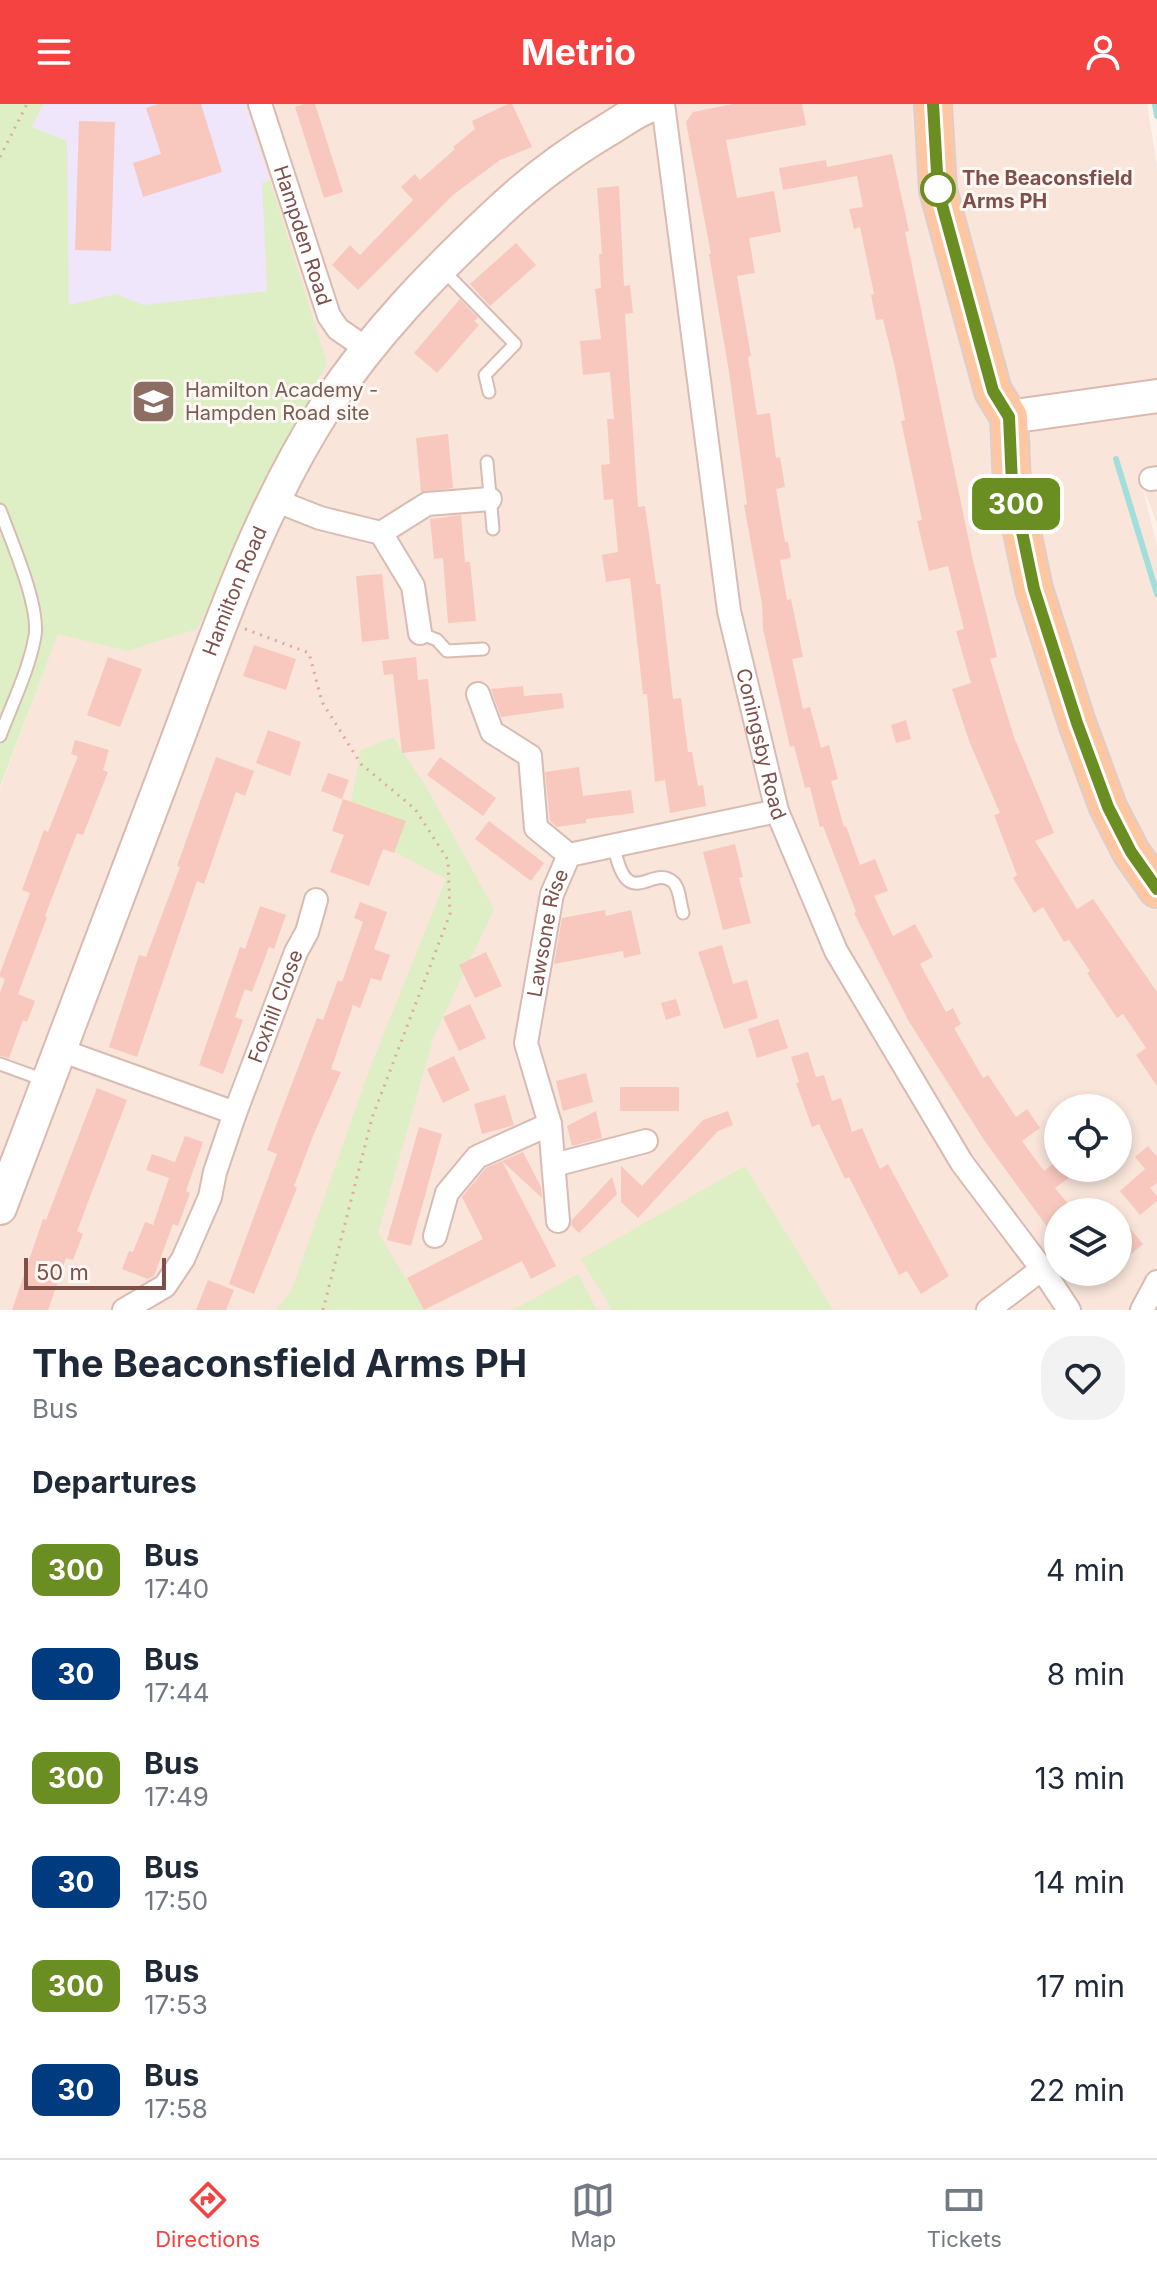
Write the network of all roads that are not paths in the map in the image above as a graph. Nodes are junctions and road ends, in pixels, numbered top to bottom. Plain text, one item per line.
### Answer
1 (260, 104) edge
2 (655, 104) edge
3 (663, 104) edge
4 (933, 104) edge
5 (440, 267) junction
6 (367, 349) junction
7 (489, 392) dead end
8 (1157, 396) edge
9 (1009, 417) junction
10 (487, 462) dead end
11 (272, 499) junction
12 (490, 499) junction
13 (0, 510) edge
14 (493, 529) dead end
15 (381, 533) junction
16 (420, 633) joint
17 (483, 649) dead end
18 (478, 694) dead end
19 (0, 736) edge
20 (777, 811) junction
21 (614, 846) junction
22 (569, 855) junction
23 (1157, 889) edge
24 (316, 900) dead end
25 (683, 913) dead end
26 (60, 1050) junction
27 (0, 1064) edge
28 (48, 1081) junction
29 (235, 1113) junction
30 (550, 1124) junction
31 (646, 1141) dead end
32 (554, 1165) junction
33 (0, 1208) edge
34 (558, 1221) dead end
35 (435, 1236) dead end
36 (1042, 1269) junction
37 (1157, 1282) edge
38 (124, 1310) edge
39 (988, 1310) edge
40 (1069, 1310) edge
41 (1142, 1310) edge

1 - 6 street, Hampden Road
2 - 5 street, Hamilton Road
3 - 20 street, Coningsby Road
4 - 9 main road
5 - 6 street, Hamilton Road
5 - 7 lane
6 - 11 street, Hamilton Road
8 - 9 street
9 - 23 main road
10 - 12 lane
11 - 15 street
11 - 26 street, Hamilton Road
12 - 14 lane
12 - 15 street
13 - 19 lane
15 - 16 street
16 - 17 lane
18 - 22 street
20 - 21 street, Lawsone Rise
20 - 36 street, Coningsby Road
21 - 22 street, Lawsone Rise
21 - 25 lane
22 - 30 street, Lawsone Rise
24 - 29 street, Foxhill Close
26 - 28 street, Hamilton Road
26 - 29 street
27 - 28 lane
28 - 33 street, Hamilton Road
29 - 38 street, Foxhill Close
30 - 32 street, Lawsone Rise
30 - 35 street
31 - 32 street
32 - 34 street, Lawsone Rise
36 - 39 street
36 - 40 street, Coningsby Road
37 - 41 street

